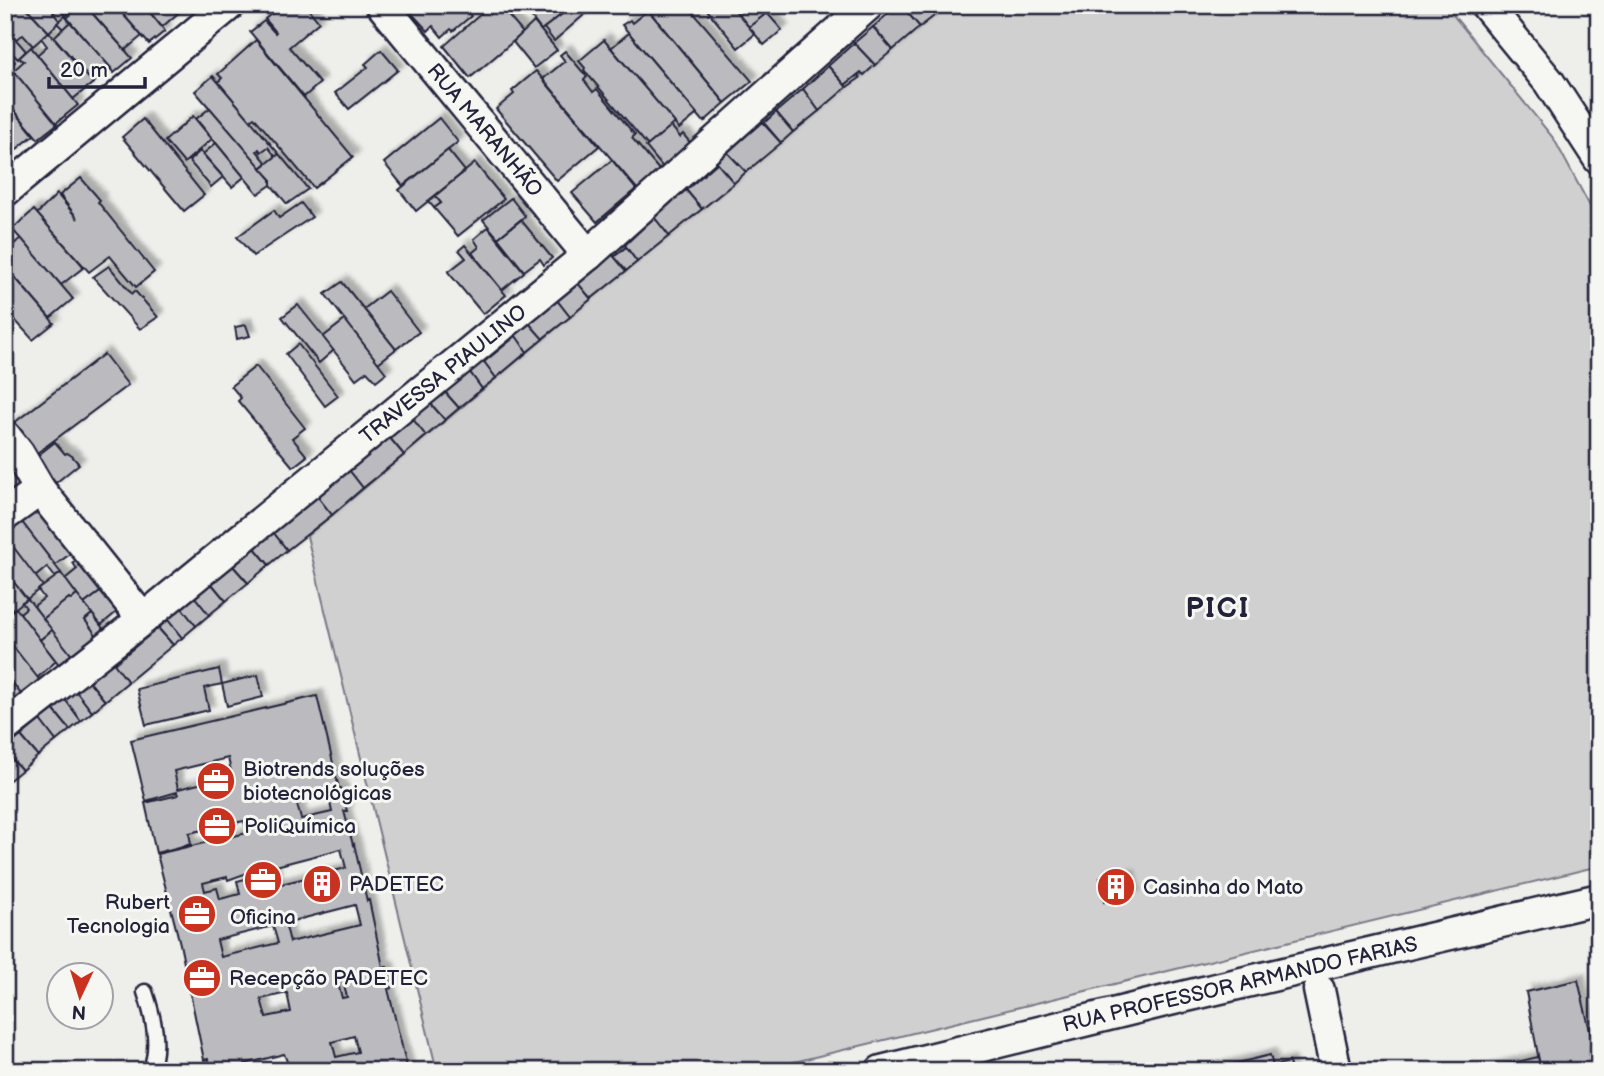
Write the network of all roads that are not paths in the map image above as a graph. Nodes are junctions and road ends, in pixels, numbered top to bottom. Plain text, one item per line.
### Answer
1 (229, 5) edge
2 (382, 5) edge
3 (868, 5) edge
4 (1486, 5) edge
5 (1599, 159) edge
6 (5, 191) edge
7 (589, 256) junction
8 (5, 436) edge
9 (40, 490) junction
10 (5, 515) edge
11 (143, 620) junction
12 (5, 727) edge
13 (1599, 899) edge
14 (1319, 990) dead end
15 (145, 992) dead end
16 (150, 1071) edge
17 (881, 1071) edge
18 (1336, 1071) edge

1 - 6 street
2 - 7 street, RUA MARANHÃO
3 - 7 street, TRAVESSA PIAULINO
4 - 5 street
7 - 11 street, TRAVESSA PIAULINO
8 - 9 street
9 - 10 street
9 - 11 street
11 - 12 street, TRAVESSA PIAULINO
13 - 17 street, RUA PROFESSOR ARMANDO FARIAS
14 - 18 street
15 - 16 lane

